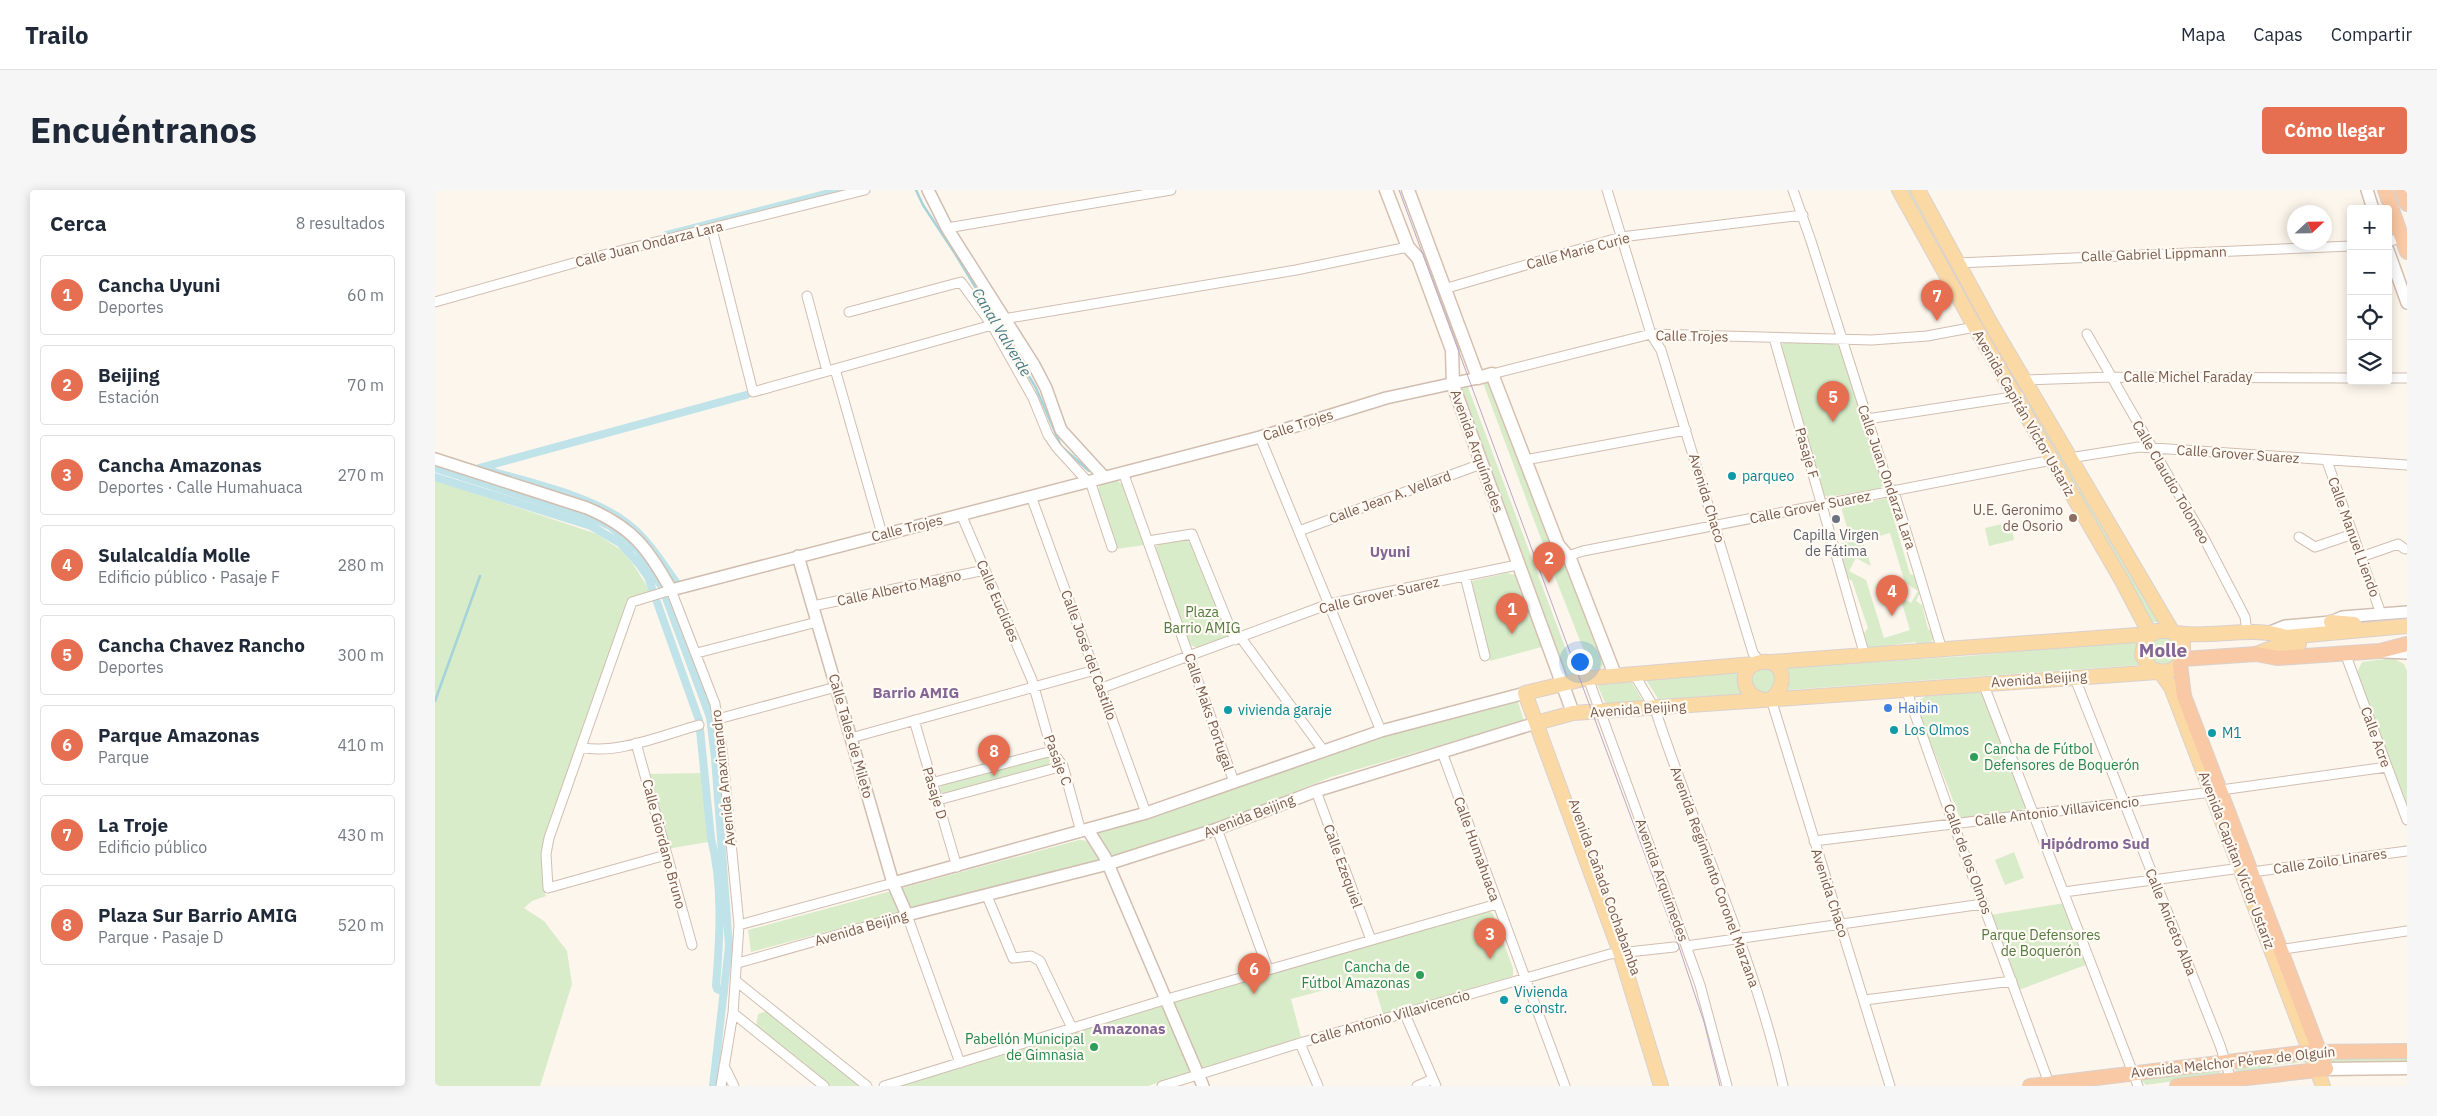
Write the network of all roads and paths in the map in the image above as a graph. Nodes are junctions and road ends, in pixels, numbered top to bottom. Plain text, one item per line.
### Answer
1 (865, 190) edge
2 (928, 190) edge
3 (1171, 190) edge
4 (1386, 190) edge
5 (1408, 190) edge
6 (1607, 190) edge
7 (1793, 190) edge
8 (1899, 190) edge
9 (1918, 190) edge
10 (2367, 190) edge
11 (2385, 190) edge
12 (2402, 190) edge
13 (2407, 204) edge
14 (2372, 205) edge
15 (1803, 215) junction
16 (947, 228) junction
17 (712, 229) junction
18 (1621, 237) junction
19 (2402, 238) junction
20 (2392, 241) edge
21 (2347, 246) edge
22 (1408, 247) junction
23 (2407, 252) edge
24 (2392, 261) edge
25 (1957, 263) junction
26 (1444, 289) junction
27 (807, 296) dead end
28 (435, 302) edge
29 (2407, 303) edge
30 (849, 312) dead end
31 (1003, 320) junction
32 (992, 325) junction
33 (1975, 327) junction
34 (1651, 334) junction
35 (2087, 334) dead end
36 (1774, 338) junction
37 (1842, 339) junction
38 (831, 370) junction
39 (1492, 374) junction
40 (2111, 377) junction
41 (1477, 378) junction
42 (2347, 378) edge
43 (2392, 378) edge
44 (2407, 378) edge
45 (1453, 384) junction
46 (2027, 385) junction
47 (2015, 398) junction
48 (1867, 419) junction
49 (1686, 430) junction
50 (1260, 438) junction
51 (2151, 448) junction
52 (2069, 458) junction
53 (435, 460) edge
54 (1525, 460) junction
55 (2052, 460) junction
56 (2327, 461) junction
57 (1481, 464) junction
58 (2407, 465) edge
59 (1123, 472) junction
60 (1104, 476) junction
61 (1089, 481) junction
62 (1892, 492) junction
63 (1031, 496) junction
64 (1822, 505) junction
65 (961, 514) junction
66 (1715, 525) junction
67 (1299, 531) junction
68 (882, 534) junction
69 (2353, 534) junction
70 (2299, 537) dead end
71 (1147, 541) junction
72 (1113, 547) dead end
73 (2405, 549) dead end
74 (798, 556) junction
75 (1568, 556) junction
76 (2361, 557) junction
77 (1517, 566) junction
78 (985, 570) junction
79 (1465, 576) junction
80 (670, 591) junction
81 (1329, 604) junction
82 (813, 606) junction
83 (2407, 612) edge
84 (2381, 614) junction
85 (817, 622) junction
86 (2331, 622) junction
87 (2173, 632) junction
88 (2270, 632) junction
89 (2247, 633) junction
90 (2149, 636) junction
91 (1238, 639) junction
92 (2406, 639) edge
93 (1942, 650) junction
94 (697, 654) junction
95 (2256, 654) junction
96 (2345, 654) junction
97 (1485, 656) dead end
98 (1865, 656) junction
99 (1190, 657) junction
100 (2182, 662) junction
101 (1762, 663) junction
102 (1095, 670) junction
103 (2159, 672) junction
104 (1634, 674) junction
105 (1615, 676) junction
106 (2073, 676) junction
107 (1588, 678) junction
108 (1983, 683) junction
109 (1561, 684) junction
110 (836, 687) junction
111 (1034, 688) junction
112 (1102, 688) junction
113 (1906, 689) junction
114 (1529, 692) junction
115 (1768, 699) junction
116 (1655, 709) junction
117 (1601, 712) junction
118 (1573, 714) junction
119 (718, 719) junction
120 (914, 720) junction
121 (1540, 722) junction
122 (699, 725) dead end
123 (1381, 731) junction
124 (851, 738) junction
125 (636, 743) junction
126 (581, 748) junction
127 (1052, 750) junction
128 (1323, 750) junction
129 (1442, 752) junction
130 (1063, 766) junction
131 (2387, 767) junction
132 (1234, 782) junction
133 (931, 783) junction
134 (1316, 791) junction
135 (2216, 791) junction
136 (938, 800) junction
137 (2124, 802) junction
138 (1146, 813) junction
139 (2034, 813) junction
140 (2407, 820) edge
141 (1955, 824) junction
142 (1217, 829) junction
143 (1085, 831) junction
144 (1814, 841) junction
145 (2407, 851) edge
146 (666, 855) junction
147 (1108, 864) junction
148 (957, 867) junction
149 (2247, 870) junction
150 (2155, 880) junction
151 (893, 883) junction
152 (2065, 892) junction
153 (987, 896) junction
154 (1497, 904) junction
155 (1983, 904) junction
156 (907, 915) junction
157 (1840, 923) junction
158 (739, 925) junction
159 (2407, 931) edge
160 (1739, 938) junction
161 (1371, 940) junction
162 (692, 944) dead end
163 (1686, 946) junction
164 (1674, 947) dead end
165 (2276, 950) junction
166 (1625, 951) junction
167 (738, 963) junction
168 (1268, 969) junction
169 (1524, 979) junction
170 (736, 981) junction
171 (2012, 981) junction
172 (1164, 1000) junction
173 (1865, 1000) junction
174 (1403, 1012) junction
175 (733, 1013) junction
176 (1073, 1028) junction
177 (1300, 1043) junction
178 (2407, 1051) edge
179 (2315, 1052) junction
180 (2226, 1061) junction
181 (960, 1062) junction
182 (723, 1064) junction
183 (2407, 1068) edge
184 (2321, 1069) junction
185 (2133, 1072) junction
186 (1198, 1074) junction
187 (1434, 1083) edge
188 (2232, 1083) edge
189 (2050, 1085) edge
190 (721, 1086) edge
191 (734, 1086) edge
192 (824, 1086) edge
193 (867, 1086) edge
194 (884, 1086) edge
195 (1162, 1086) edge
196 (1203, 1086) edge
197 (1318, 1086) edge
198 (1417, 1086) edge
199 (1565, 1086) edge
200 (1661, 1086) edge
201 (1670, 1086) edge
202 (1727, 1086) edge
203 (1783, 1086) edge
204 (1890, 1086) edge
205 (2030, 1086) edge
206 (2138, 1086) edge
207 (2177, 1086) edge
208 (2323, 1086) edge
209 (2333, 1086) edge

1 - 17 street, Calle Juan Ondarza Lara
2 - 16 street
3 - 16 street
4 - 22 main road, Avenida Arquímedes
5 - 26 main road, Avenida Arquímedes
6 - 18 street, Avenida Chaco
7 - 15 street, Calle Juan Ondarza Lara
8 - 33 main road, Avenida Capitán Víctor Ustariz
9 - 25 main road, Avenida Capitán Víctor Ustariz
10 - 14 street
11 - 19 highway
12 - 13 highway
15 - 18 street, Calle Marie Curie
15 - 37 street, Calle Juan Ondarza Lara
16 - 31 street
17 - 28 street, Calle Juan Ondarza Lara
17 - 38 street
18 - 26 street, Calle Marie Curie
18 - 34 street, Avenida Chaco
19 - 20 street
19 - 23 highway
21 - 25 street, Calle Gabriel Lippmann
22 - 31 street
22 - 45 main road, Avenida Arquímedes
24 - 29 street
25 - 46 main road, Avenida Capitán Víctor Ustariz
26 - 41 main road, Avenida Arquímedes
27 - 38 street
30 - 32 street
31 - 32 street
31 - 60 street
32 - 38 street
32 - 61 street
33 - 37 street, Calle Trojes
33 - 47 main road, Avenida Capitán Víctor Ustariz
34 - 36 street, Calle Trojes
34 - 39 street, Calle Trojes
34 - 49 street, Avenida Chaco
35 - 40 street, Calle Claudio Tolomeo
36 - 37 street, Calle Trojes
36 - 64 street, Pasaje F
37 - 48 street, Calle Juan Ondarza Lara
38 - 68 street
39 - 41 main road, Calle Trojes
39 - 54 main road
40 - 42 street, Calle Michel Faraday
40 - 46 street, Calle Michel Faraday
40 - 51 street, Calle Claudio Tolomeo
41 - 45 street, Calle Trojes
43 - 44 street
45 - 50 street, Calle Trojes
45 - 57 main road, Avenida Arquímedes
46 - 47 street, Calle Michel Faraday
46 - 52 main road, Avenida Capitán Víctor Ustariz
47 - 48 street, Calle Michel Faraday
47 - 55 main road, Avenida Capitán Víctor Ustariz
48 - 62 street, Calle Juan Ondarza Lara
49 - 54 street
49 - 66 street, Avenida Chaco
50 - 59 street, Calle Trojes
50 - 67 street
51 - 52 street, Calle Grover Suarez
51 - 56 street, Calle Grover Suarez
51 - 89 street, Calle Claudio Tolomeo
52 - 87 main road, Avenida Capitán Víctor Ustariz
53 - 80 street, Avenida Anaximandro
54 - 75 main road
55 - 62 street, Calle Grover Suarez
55 - 90 main road, Avenida Capitán Víctor Ustariz
56 - 58 street, Calle Grover Suarez
56 - 69 street, Calle Manuel Liendo
57 - 67 street, Calle Jean A. Vellard
57 - 77 main road, Avenida Arquímedes
59 - 60 street, Calle Trojes
59 - 71 street, Calle Maks Portugal
60 - 61 street, Calle Trojes
61 - 63 street, Calle Trojes
61 - 72 street
62 - 64 street, Calle Grover Suarez
62 - 93 street, Calle Juan Ondarza Lara
63 - 65 street, Calle Trojes
63 - 102 street, Calle José del Castillo
64 - 66 street, Calle Grover Suarez
64 - 98 street, Pasaje F
65 - 68 street, Calle Trojes
65 - 78 street, Calle Euclides
66 - 75 street, Calle Grover Suarez
66 - 101 street, Avenida Chaco
67 - 81 street
68 - 74 street, Calle Trojes
69 - 70 street
69 - 76 street, Calle Manuel Liendo
71 - 91 street
71 - 99 street, Calle Maks Portugal
73 - 76 street
74 - 80 street, Calle Trojes
74 - 82 street, Calle Tales de Mileto
75 - 105 main road
76 - 84 street, Calle Manuel Liendo
77 - 79 street, Calle Grover Suarez
77 - 109 main road, Avenida Arquímedes
78 - 82 street, Calle Alberto Magno
78 - 111 street, Calle Euclides
79 - 81 street, Calle Grover Suarez
79 - 97 street
80 - 94 street, Avenida Anaximandro
80 - 126 street, Calle Trojes
81 - 91 street, Calle Grover Suarez
81 - 123 street
82 - 85 street, Calle Tales de Mileto
83 - 84 street
84 - 86 street
85 - 94 street
85 - 110 street, Calle Tales de Mileto
86 - 88 street
86 - 92 main road
87 - 89 main road
87 - 90 main road
87 - 100 main road
88 - 89 main road
88 - 92 main road
90 - 93 main road
90 - 103 main road
91 - 99 street, Calle Grover Suarez
91 - 128 street
92 - 95 main road
92 - 96 highway
93 - 98 main road
94 - 119 street, Avenida Anaximandro
95 - 96 highway
95 - 100 highway
96 - 131 street, Calle Acre
98 - 101 main road
99 - 112 street, Calle Grover Suarez
99 - 132 street, Calle Maks Portugal
100 - 103 main road
100 - 135 highway, Avenida Capitan Víctor Ustariz
101 - 104 main road
101 - 115 main road
101 - 115 main road
102 - 111 street
102 - 112 street, Calle José del Castillo
103 - 106 main road, Avenida Beijing
103 - 135 main road, Avenida Capitan Víctor Ustariz
104 - 105 main road
104 - 116 street, Avenida Regimiento Coronel Marzana
105 - 107 main road
106 - 108 main road, Avenida Beijing
106 - 137 street, Calle Aniceto Alba
107 - 109 main road
107 - 117 street, Avenida Arquímedes
108 - 113 main road, Avenida Beijing
108 - 139 street
109 - 114 main road
109 - 118 main road, Avenida Arquímedes
110 - 119 street
110 - 124 street, Calle Tales de Mileto
111 - 120 street
111 - 127 street, Pasaje C
112 - 138 street, Calle José del Castillo
113 - 115 main road, Avenida Beijing
113 - 141 street, Calle de los Olmos
114 - 121 main road, Avenida Cañada Cochabamba
114 - 123 street
115 - 116 main road, Avenida Beijing
115 - 144 street, Avenida Chaco
116 - 117 main road, Avenida Beijing
116 - 160 street, Avenida Regimiento Coronel Marzana
117 - 118 main road, Avenida Beijing
117 - 163 street, Avenida Arquímedes
118 - 121 main road, Avenida Beijing
119 - 158 street, Avenida Anaximandro
120 - 124 street
120 - 133 street, Pasaje D
121 - 129 street, Avenida Beijing
121 - 166 main road, Avenida Cañada Cochabamba
122 - 125 street
123 - 128 street
124 - 151 street, Calle Tales de Mileto
125 - 126 street
125 - 146 street, Calle Giordano Bruno
126 - 146 street
127 - 130 street, Pasaje C
127 - 133 street
128 - 132 street
129 - 134 street, Avenida Beijing
129 - 154 street, Calle Humahuaca
130 - 136 street
130 - 143 street, Pasaje C
131 - 135 street, Calle Antonio Villavicencio
131 - 140 street, Calle Acre
132 - 138 street
133 - 136 street, Pasaje D
134 - 142 street, Avenida Beijing
134 - 161 street, Calle Ezequiel
135 - 137 street, Calle Antonio Villavicencio
135 - 149 highway, Avenida Capitan Víctor Ustariz
136 - 148 street, Pasaje D
137 - 139 street, Calle Antonio Villavicencio
137 - 150 street, Calle Aniceto Alba
138 - 143 street
139 - 141 street, Calle Antonio Villavicencio
139 - 152 street
141 - 144 street, Calle Antonio Villavicencio
141 - 155 street, Calle de los Olmos
142 - 147 street, Avenida Beijing
142 - 168 street
143 - 147 street
143 - 148 street
144 - 157 street, Avenida Chaco
145 - 149 street, Calle Zoilo Linares
146 - 162 street, Calle Giordano Bruno
147 - 153 street, Avenida Beijing
147 - 172 street
148 - 151 street
149 - 150 street, Calle Zoilo Linares
149 - 165 highway, Avenida Capitan Víctor Ustariz
150 - 152 street, Calle Zoilo Linares
150 - 180 street, Calle Aniceto Alba
151 - 156 street, Calle Tales de Mileto
151 - 158 street
152 - 185 street
153 - 156 street, Avenida Beijing
153 - 176 street
154 - 161 street
154 - 169 street, Calle Humahuaca
155 - 157 street
155 - 171 street, Calle de los Olmos
156 - 167 street, Avenida Beijing
156 - 181 street
157 - 160 street
157 - 173 street, Avenida Chaco
158 - 167 street, Avenida Anaximandro
159 - 165 street
160 - 163 street
160 - 203 street, Avenida Regimiento Coronel Marzana
161 - 168 street
163 - 202 street, Avenida Arquímedes
164 - 166 street
165 - 179 main road, Avenida Capitan Víctor Ustariz
165 - 179 highway, Avenida Capitan Víctor Ustariz
166 - 169 street, Calle Antonio Villavicencio
166 - 200 main road, Avenida Cañada Cochabamba
166 - 201 main road, Avenida Cañada Cochabamba
167 - 170 street, Avenida Anaximandro
168 - 172 street
169 - 174 street, Calle Antonio Villavicencio
169 - 199 street, Calle Humahuaca
170 - 175 street, Avenida Anaximandro
170 - 193 street
171 - 173 street
171 - 189 street, Calle de los Olmos
172 - 176 street
172 - 186 street
173 - 204 street, Avenida Chaco
174 - 177 street, Calle Antonio Villavicencio
174 - 187 street
175 - 182 street, Avenida Anaximandro
175 - 192 street
176 - 181 street
177 - 186 street, Calle Antonio Villavicencio
177 - 197 street
178 - 179 highway, Avenida Melchor Pérez de Olguín
179 - 180 highway, Avenida Melchor Pérez de Olguín
179 - 184 highway
180 - 185 highway, Avenida Melchor Pérez de Olguín
180 - 188 street, Calle Aniceto Alba
181 - 194 street
182 - 190 street, Avenida Anaximandro
182 - 191 street
183 - 184 main road, Avenida Melchor Pérez de Olguín
184 - 188 highway, Avenida Melchor Pérez de Olguín
184 - 208 main road
184 - 209 main road
185 - 189 highway, Avenida Melchor Pérez de Olguín
185 - 206 street
186 - 195 street, Calle Antonio Villavicencio
186 - 196 street
187 - 198 street
188 - 207 highway, Avenida Melchor Pérez de Olguín
189 - 205 highway, Avenida Melchor Pérez de Olguín

